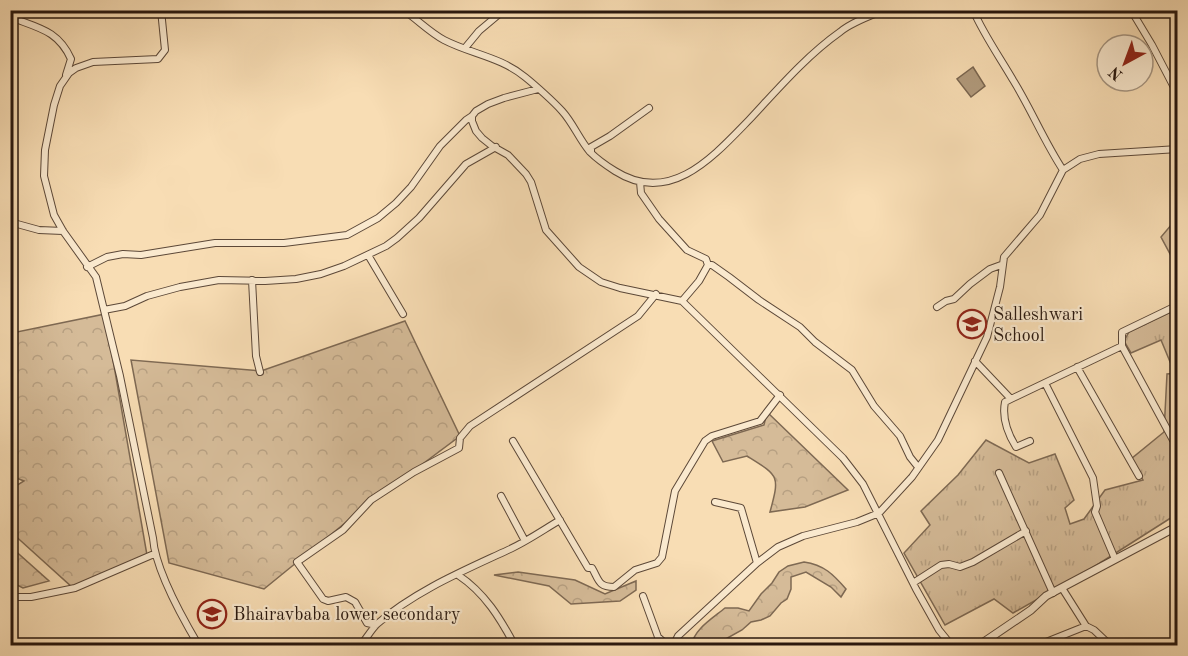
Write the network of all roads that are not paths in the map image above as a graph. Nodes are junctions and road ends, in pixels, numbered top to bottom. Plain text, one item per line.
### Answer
1 (161, 10) edge
2 (403, 10) edge
3 (504, 10) edge
4 (885, 10) edge
5 (973, 10) edge
6 (1131, 10) edge
7 (10, 17) edge
8 (465, 48) junction
9 (65, 78) junction
10 (538, 90) junction
11 (1178, 95) edge
12 (649, 108) dead end
13 (472, 116) junction
14 (497, 147) junction
15 (1178, 149) edge
16 (591, 153) junction
17 (1063, 170) junction
18 (640, 182) junction
19 (10, 222) edge
20 (63, 231) junction
21 (368, 255) junction
22 (708, 265) junction
23 (1001, 265) junction
24 (87, 267) junction
25 (252, 280) junction
26 (656, 294) junction
27 (682, 301) junction
28 (1178, 305) edge
29 (937, 307) dead end
30 (104, 310) junction
31 (403, 314) dead end
32 (1122, 346) junction
33 (975, 361) junction
34 (1077, 367) junction
35 (260, 372) dead end
36 (1045, 383) junction
37 (780, 395) junction
38 (1011, 399) junction
39 (1173, 440) dead end
40 (513, 441) dead end
41 (1030, 441) dead end
42 (918, 467) junction
43 (999, 473) dead end
44 (1138, 476) dead end
45 (501, 496) dead end
46 (715, 502) dead end
47 (879, 513) junction
48 (560, 520) junction
49 (1178, 526) edge
50 (1026, 531) junction
51 (525, 541) junction
52 (154, 554) junction
53 (1115, 559) junction
54 (757, 563) junction
55 (458, 575) junction
56 (913, 583) junction
57 (1062, 588) junction
58 (1053, 593) junction
59 (643, 596) dead end
60 (10, 597) edge
61 (376, 626) junction
62 (1086, 626) junction
63 (199, 645) edge
64 (360, 645) edge
65 (515, 645) edge
66 (668, 645) edge
67 (673, 645) edge
68 (952, 645) edge
69 (978, 645) edge
70 (1036, 645) edge
71 (1111, 645) edge

1 - 9 street
2 - 8 street
3 - 8 street
4 - 18 street
5 - 17 street
6 - 11 street
7 - 9 street
8 - 10 street
9 - 20 street
10 - 13 street
10 - 16 street
12 - 16 street
13 - 14 street
13 - 24 street
14 - 21 street
14 - 26 street
15 - 17 street
16 - 18 street
17 - 23 street
18 - 22 street
19 - 20 street
20 - 24 street
21 - 25 street
21 - 31 street
22 - 27 street
22 - 42 street
23 - 29 street
23 - 33 street
24 - 30 street
25 - 30 street
25 - 35 street
26 - 27 street
26 - 61 street
27 - 37 street
28 - 32 street
30 - 52 street
32 - 34 street
32 - 39 street
33 - 38 street
33 - 42 street
34 - 36 street
34 - 44 street
36 - 38 street
36 - 53 street
37 - 47 street
37 - 48 street
38 - 41 street
40 - 48 street
42 - 47 street
43 - 50 street
45 - 51 street
46 - 54 street
47 - 54 street
47 - 56 street
48 - 51 street
49 - 53 street
50 - 56 street
50 - 58 street
51 - 55 street
52 - 60 street
52 - 63 street
53 - 57 street
54 - 67 street
55 - 61 street
55 - 65 street
56 - 68 street
57 - 58 street
57 - 62 street
58 - 69 street
59 - 66 street
61 - 64 street
62 - 70 street
62 - 71 street

